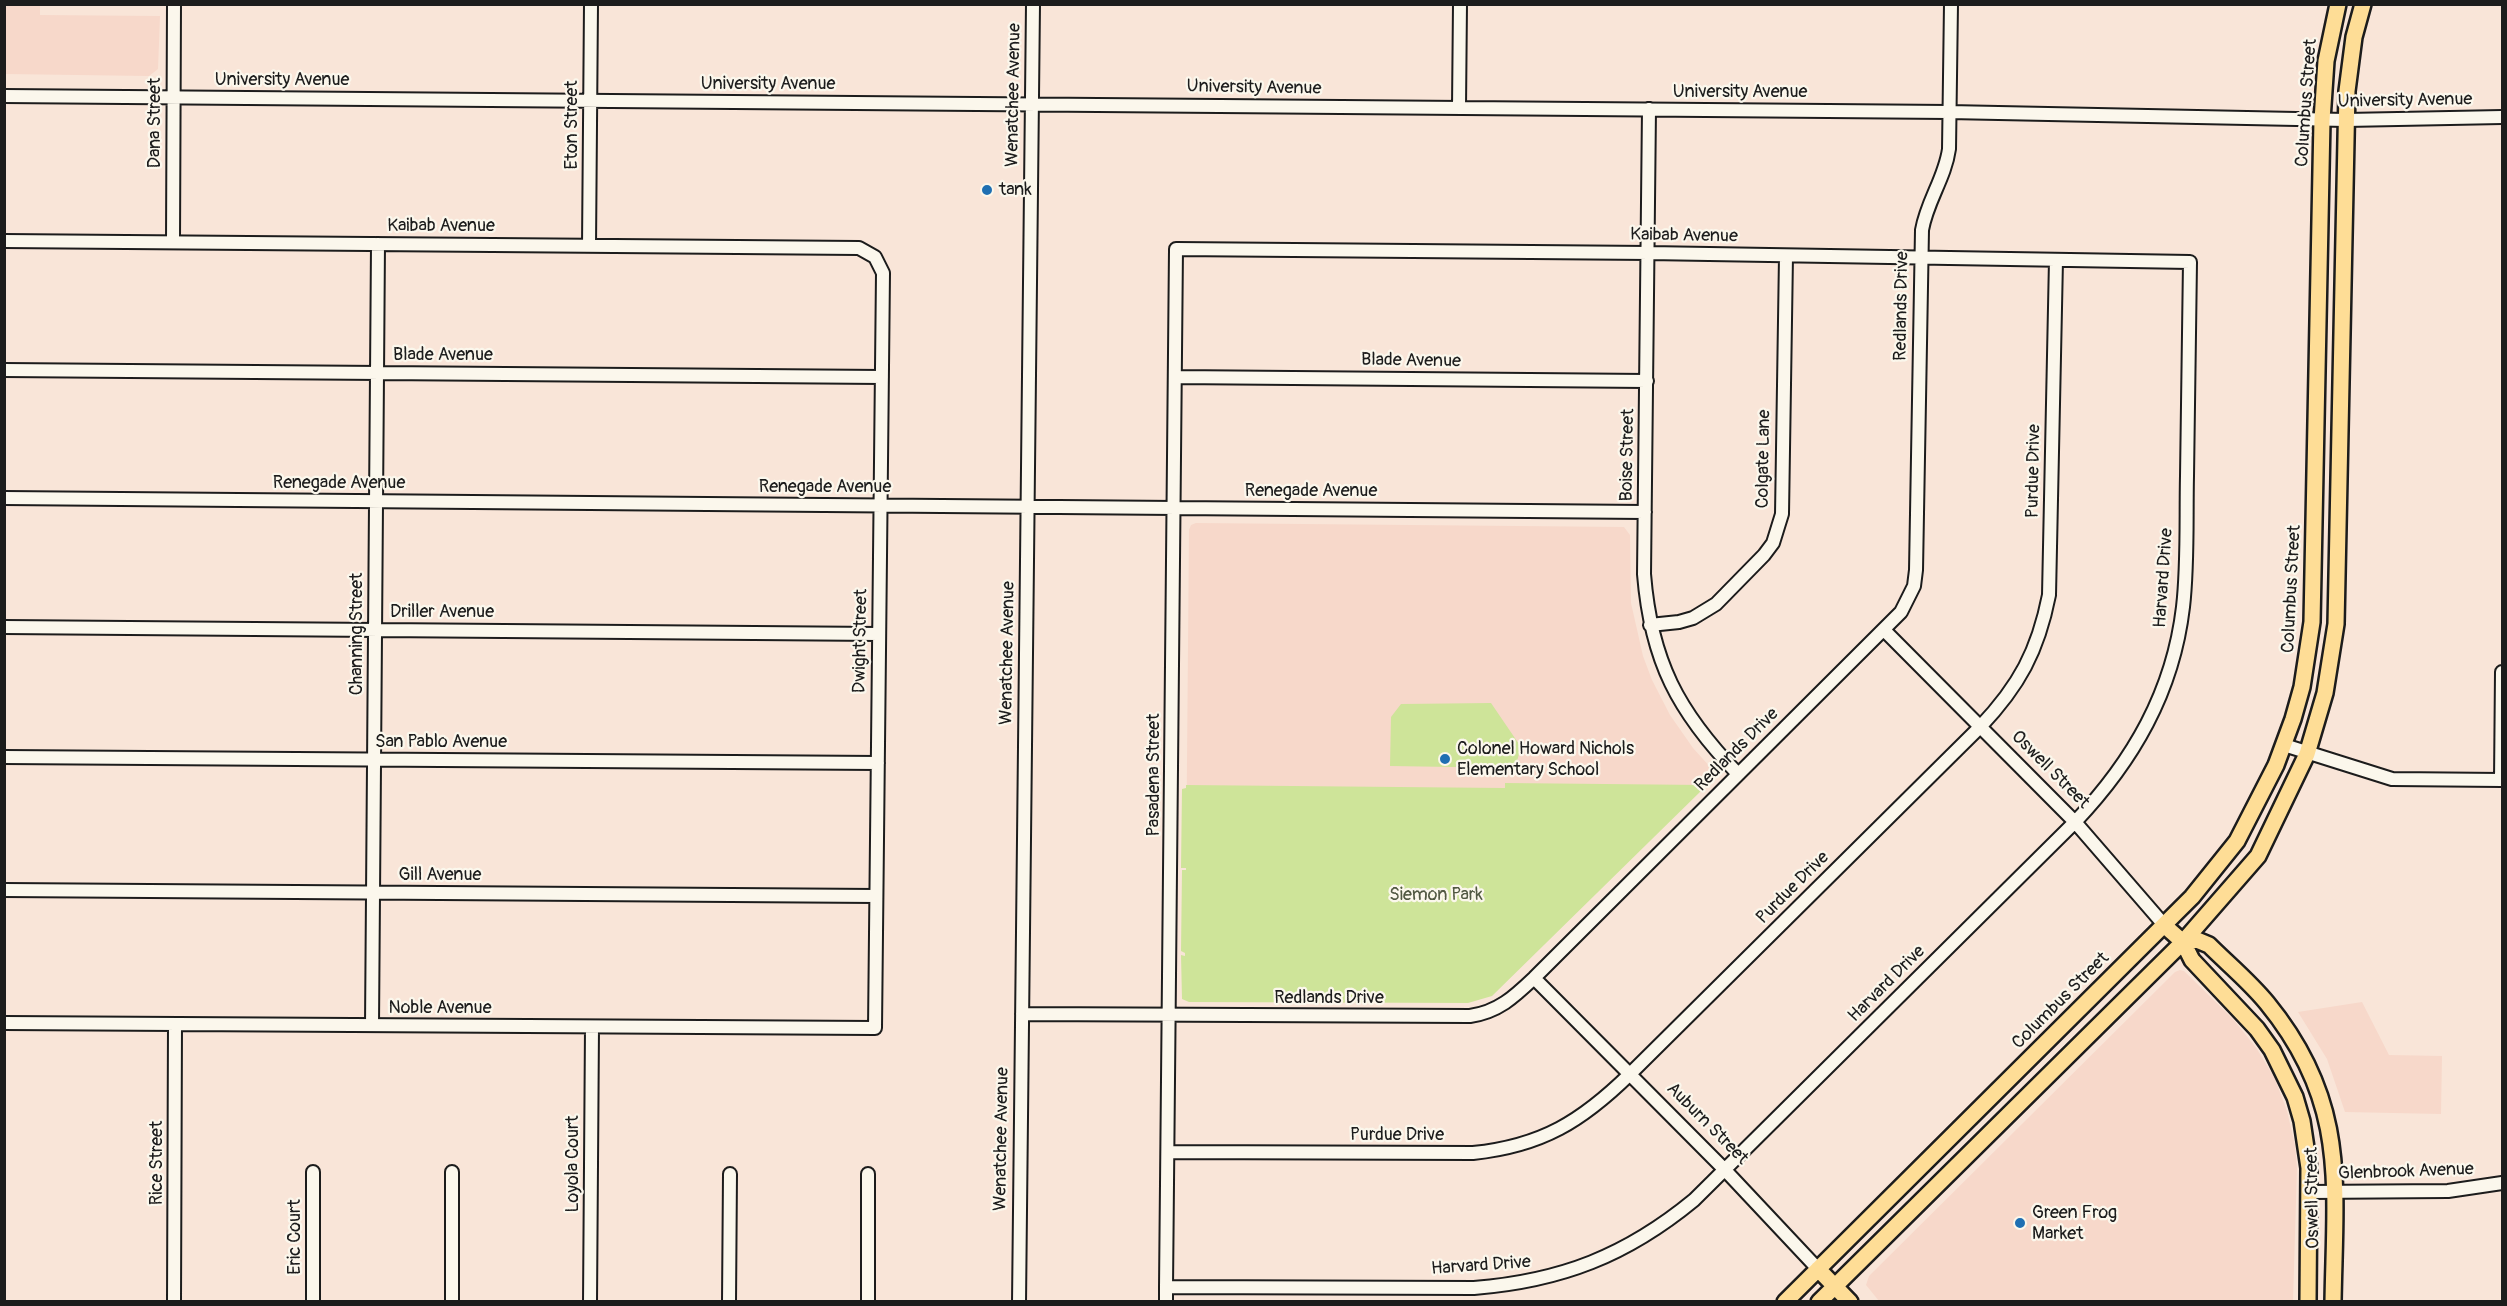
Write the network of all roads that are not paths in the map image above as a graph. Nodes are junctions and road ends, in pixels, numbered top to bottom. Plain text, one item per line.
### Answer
1 (174, 4) edge
2 (591, 4) edge
3 (1033, 4) edge
4 (1460, 4) edge
5 (1951, 4) edge
6 (2338, 4) edge
7 (2363, 4) edge
8 (4, 96) edge
9 (173, 97) junction
10 (590, 100) junction
11 (1032, 104) junction
12 (1459, 107) junction
13 (1649, 109) junction
14 (1949, 112) junction
15 (2502, 117) edge
16 (2322, 120) junction
17 (2346, 120) junction
18 (4, 241) edge
19 (173, 242) junction
20 (378, 244) junction
21 (589, 246) junction
22 (1176, 249) joint
23 (1649, 253) junction
24 (1786, 256) junction
25 (874, 257) joint
26 (1921, 258) junction
27 (2055, 260) junction
28 (2190, 262) joint
29 (4, 370) edge
30 (377, 373) junction
31 (882, 377) junction
32 (1175, 377) junction
33 (1647, 381) junction
34 (4, 498) edge
35 (376, 501) junction
36 (880, 506) junction
37 (1027, 507) junction
38 (1174, 508) junction
39 (1645, 512) junction
40 (1650, 625) junction
41 (4, 627) edge
42 (375, 630) junction
43 (1884, 630) junction
44 (879, 634) junction
45 (2502, 672) edge
46 (1980, 727) junction
47 (2284, 745) junction
48 (2307, 753) junction
49 (4, 758) edge
50 (374, 760) junction
51 (878, 763) junction
52 (1738, 774) junction
53 (2502, 780) edge
54 (2075, 822) junction
55 (4, 890) edge
56 (373, 892) junction
57 (876, 896) junction
58 (2164, 926) junction
59 (2183, 942) junction
60 (1534, 978) junction
61 (1022, 1014) junction
62 (1170, 1015) junction
63 (4, 1023) edge
64 (176, 1024) junction
65 (372, 1025) junction
66 (592, 1027) junction
67 (875, 1028) joint
68 (1630, 1074) junction
69 (1168, 1152) junction
70 (1725, 1170) junction
71 (314, 1172) dead end
72 (452, 1172) dead end
73 (730, 1174) dead end
74 (868, 1174) dead end
75 (2502, 1183) edge
76 (2310, 1192) junction
77 (2335, 1193) junction
78 (1818, 1269) junction
79 (1166, 1287) junction
80 (1834, 1287) junction
81 (174, 1302) edge
82 (313, 1302) edge
83 (452, 1302) edge
84 (590, 1302) edge
85 (729, 1302) edge
86 (868, 1302) edge
87 (1018, 1302) edge
88 (1166, 1302) edge
89 (1785, 1302) edge
90 (1819, 1302) edge
91 (1850, 1302) edge
92 (2308, 1302) edge
93 (2333, 1302) edge

1 - 9 street, Dana Street
2 - 10 street, Eton Street
3 - 11 street, Wenatchee Avenue
4 - 12 street
5 - 14 street, Redlands Drive
6 - 16 main road, Columbus Street
7 - 17 main road
8 - 9 street, University Avenue
9 - 10 street, University Avenue
9 - 19 street, Dana Street
10 - 11 street, University Avenue
10 - 21 street, Eton Street
11 - 12 street, University Avenue
11 - 37 street, Wenatchee Avenue
12 - 13 street, University Avenue
13 - 14 street, University Avenue
13 - 23 street, Boise Street
14 - 16 street, University Avenue
14 - 26 street, Redlands Drive
15 - 17 street, University Avenue
16 - 17 street, University Avenue
16 - 47 main road, Columbus Street
17 - 48 main road
18 - 19 street, Kaibab Avenue
19 - 20 street, Kaibab Avenue
20 - 21 street, Kaibab Avenue
20 - 30 street, Channing Street
21 - 25 street, Kaibab Avenue
22 - 23 street, Kaibab Avenue
22 - 32 street, Pasadena Street
23 - 24 street, Kaibab Avenue
23 - 33 street, Boise Street
24 - 26 street, Kaibab Avenue
24 - 40 street, Colgate Lane
25 - 31 street, Dwight Street
26 - 27 street, Kaibab Avenue
26 - 43 street, Redlands Drive
27 - 28 street, Kaibab Avenue
27 - 46 street, Purdue Drive
28 - 54 street, Harvard Drive
29 - 30 street, Blade Avenue
30 - 31 street, Blade Avenue
30 - 35 street, Channing Street
31 - 36 street, Dwight Street
32 - 33 street, Blade Avenue
32 - 38 street, Pasadena Street
33 - 39 street, Boise Street
34 - 35 street, Renegade Avenue
35 - 36 street, Renegade Avenue
35 - 42 street, Channing Street
36 - 37 street, Renegade Avenue
36 - 44 street, Dwight Street
37 - 38 street, Renegade Avenue
37 - 61 street, Wenatchee Avenue
38 - 39 street, Renegade Avenue
38 - 62 street, Pasadena Street
39 - 40 street, Boise Street
40 - 52 street, Boise Street
41 - 42 street, Driller Avenue
42 - 44 street, Driller Avenue
42 - 50 street, Channing Street
43 - 46 street, Oswell Street
43 - 52 street, Redlands Drive
44 - 51 street, Dwight Street
45 - 53 street
46 - 54 street, Oswell Street
46 - 68 street, Purdue Drive
47 - 48 street
47 - 58 main road, Columbus Street
48 - 53 street
48 - 59 main road
49 - 50 street, San Pablo Avenue
50 - 51 street, San Pablo Avenue
50 - 56 street, Channing Street
51 - 57 street, Dwight Street
52 - 60 street, Redlands Drive
54 - 58 street, Oswell Street
54 - 70 street, Harvard Drive
55 - 56 street, Gill Avenue
56 - 57 street, Gill Avenue
56 - 65 street, Channing Street
57 - 67 street, Dwight Street
58 - 59 main road, Oswell Street
58 - 78 main road, Columbus Street
59 - 76 main road, Oswell Street
59 - 77 main road, Oswell Street
59 - 80 main road
60 - 62 street, Redlands Drive
60 - 68 street, Auburn Street
61 - 62 street, Redlands Drive
61 - 87 street, Wenatchee Avenue
62 - 69 street, Pasadena Street
63 - 64 street, Noble Avenue
64 - 65 street, Noble Avenue
64 - 81 street, Rice Street
65 - 66 street, Noble Avenue
66 - 67 street, Noble Avenue
66 - 84 street, Loyola Court
68 - 69 street, Purdue Drive
68 - 70 street, Auburn Street
69 - 79 street, Pasadena Street
70 - 78 street, Auburn Street
70 - 79 street, Harvard Drive
71 - 82 street, Eric Court
72 - 83 street
73 - 85 street
74 - 86 street
75 - 77 street, Glenbrook Avenue
76 - 77 street, Glenbrook Avenue
76 - 92 main road, Oswell Street
77 - 93 main road, Oswell Street
78 - 80 main road, Auburn Street
78 - 89 main road, Columbus Street
79 - 88 street, Pasadena Street
80 - 90 main road
80 - 91 main road, Auburn Street

